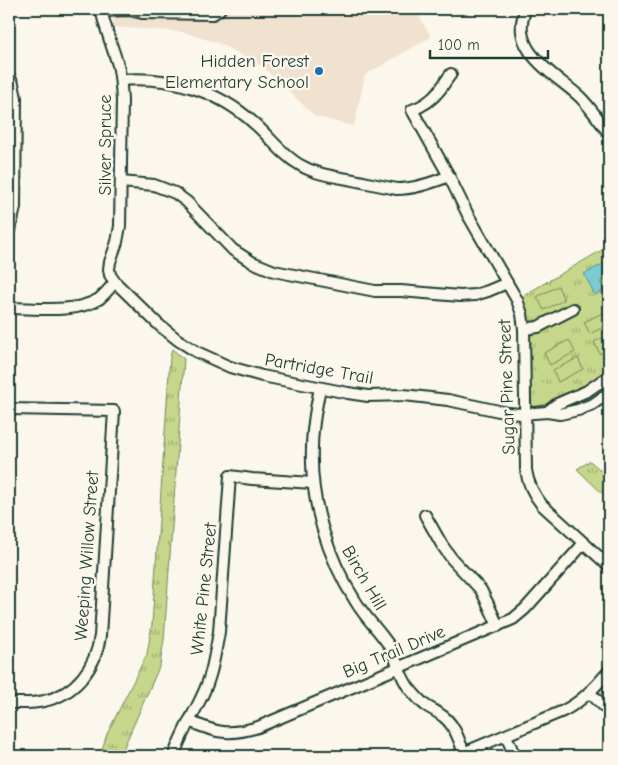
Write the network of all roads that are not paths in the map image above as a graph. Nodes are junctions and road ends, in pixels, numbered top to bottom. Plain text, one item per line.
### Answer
1 (131, 9) edge
2 (220, 9) edge
3 (526, 9) edge
4 (101, 10) edge
5 (451, 74) dead end
6 (9, 76) edge
7 (121, 80) junction
8 (609, 134) edge
9 (449, 176) junction
10 (121, 182) junction
11 (9, 230) edge
12 (115, 282) junction
13 (507, 283) junction
14 (9, 308) edge
15 (573, 309) dead end
16 (524, 329) junction
17 (609, 376) edge
18 (598, 384) junction
19 (320, 388) junction
20 (608, 396) edge
21 (9, 409) edge
22 (547, 412) junction
23 (525, 414) junction
24 (313, 483) junction
25 (425, 515) dead end
26 (584, 544) junction
27 (609, 566) edge
28 (498, 626) junction
29 (398, 667) junction
30 (609, 671) edge
31 (589, 692) junction
32 (9, 703) edge
33 (609, 711) edge
34 (190, 721) junction
35 (506, 736) junction
36 (460, 754) edge
37 (174, 756) edge
38 (515, 756) edge

1 - 2 street
1 - 4 street
3 - 8 street
4 - 7 street, Silver Spruce
5 - 9 street, Sugar Pine Street
6 - 11 street
7 - 9 street
7 - 10 street, Silver Spruce
9 - 13 street, Sugar Pine Street
10 - 12 street, Silver Spruce
10 - 13 street
12 - 14 street
12 - 19 street, Partridge Trail
13 - 16 street, Sugar Pine Street
15 - 16 street
16 - 23 street, Sugar Pine Street
17 - 18 street, Partridge Trail
18 - 20 street
18 - 22 street, Partridge Trail
19 - 23 street, Partridge Trail
19 - 24 street, Birch Hill
20 - 22 street, Partridge Trail
21 - 32 street, Weeping Willow Street
22 - 23 street, Partridge Trail
23 - 26 street, Sugar Pine Street
24 - 29 street, Birch Hill
24 - 34 street, White Pine Street
25 - 28 street
26 - 27 street, Sugar Pine Street
26 - 28 street, Big Trail Drive
28 - 29 street, Big Trail Drive
29 - 34 street, Big Trail Drive
29 - 36 street, Birch Hill
30 - 31 street
31 - 33 street
31 - 35 street
34 - 37 street, White Pine Street
35 - 36 street
35 - 38 street

